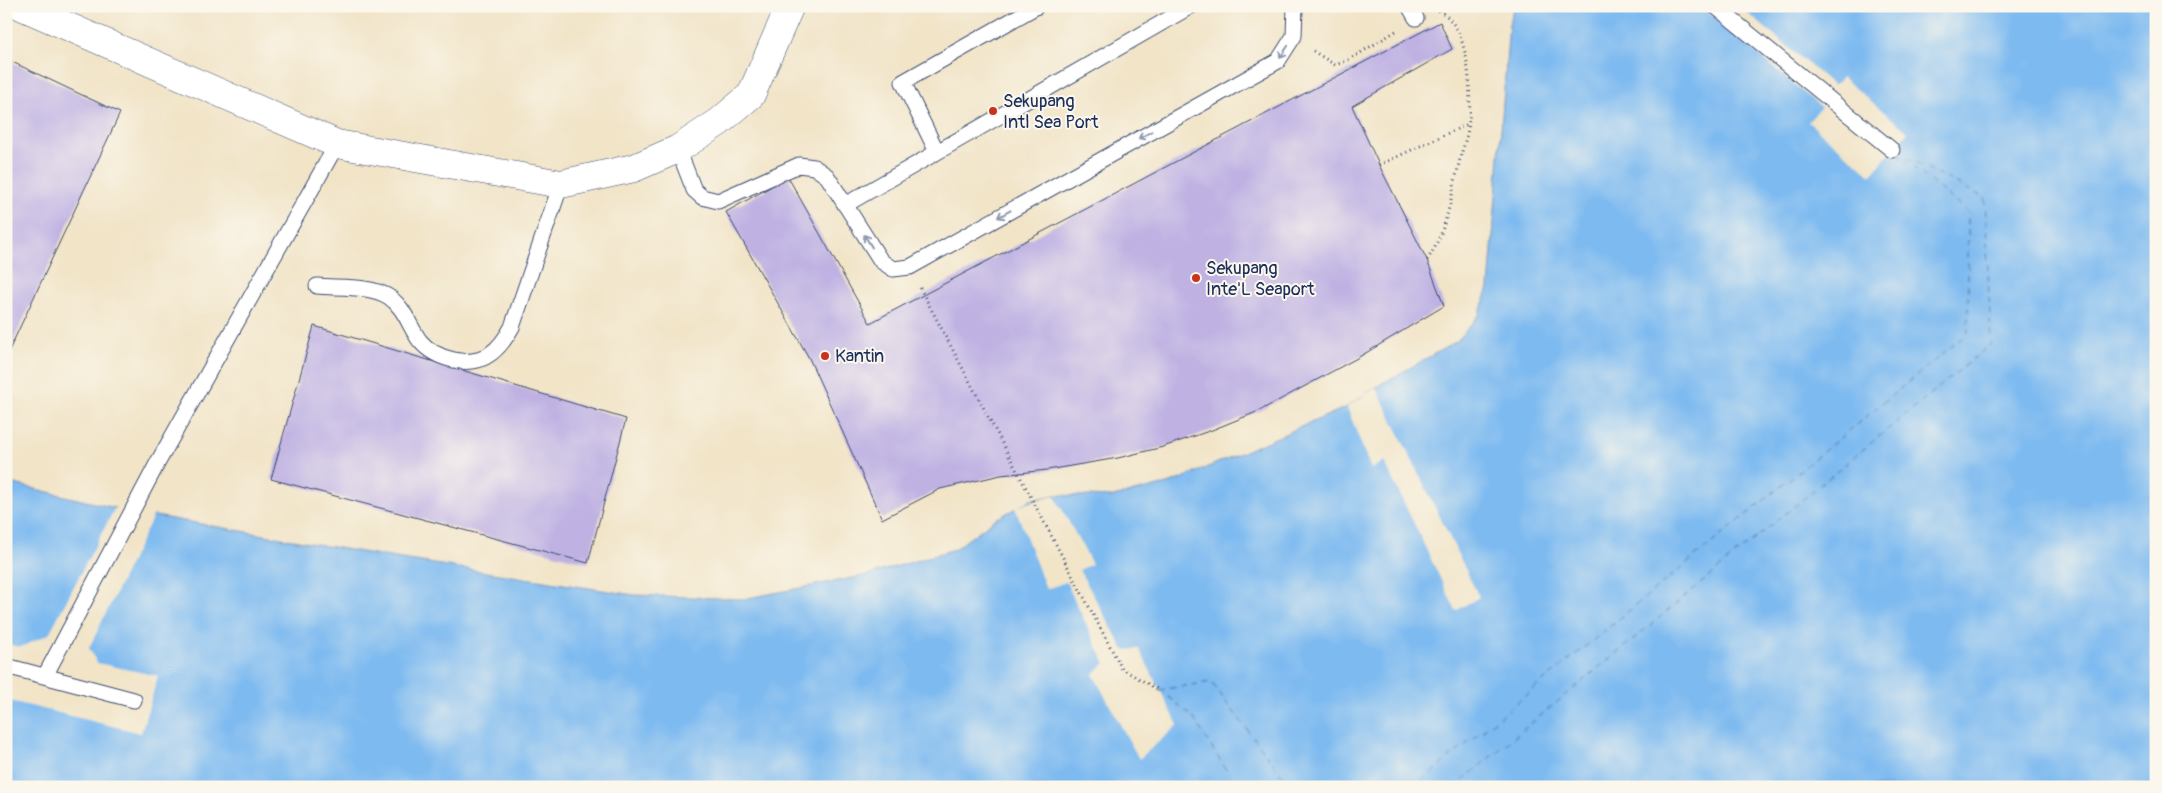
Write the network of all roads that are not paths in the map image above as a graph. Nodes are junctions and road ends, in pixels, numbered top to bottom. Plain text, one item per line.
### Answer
1 (21, 6) edge
2 (790, 6) edge
3 (1037, 6) edge
4 (1191, 6) edge
5 (1295, 6) edge
6 (1715, 6) edge
7 (337, 144) junction
8 (678, 149) junction
9 (1892, 150) dead end
10 (937, 152) junction
11 (561, 184) junction
12 (845, 205) junction
13 (317, 286) dead end
14 (6, 666) edge
15 (45, 676) junction
16 (134, 700) dead end

1 - 7 street
2 - 8 street
3 - 10 lane
4 - 10 lane
5 -> 12 lane
6 - 9 lane
7 - 11 street
7 - 15 lane
8 - 11 street
8 - 12 lane
10 - 12 lane
11 - 13 lane
14 - 15 lane
15 - 16 lane

